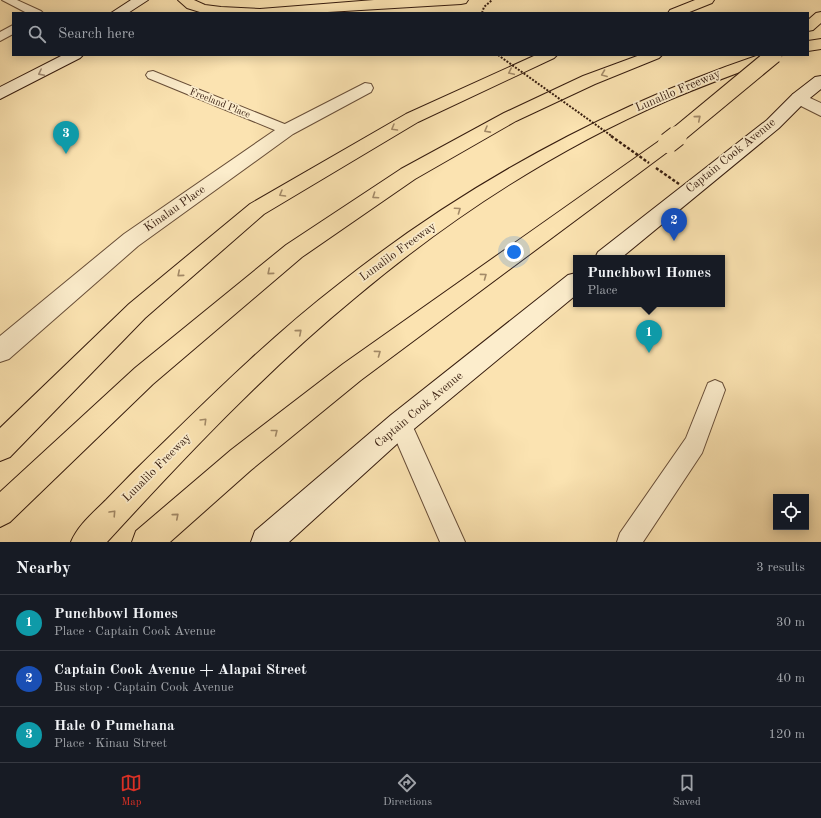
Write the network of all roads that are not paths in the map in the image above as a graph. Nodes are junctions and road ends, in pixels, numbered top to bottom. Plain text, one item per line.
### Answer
1 (7, 0) edge
2 (141, 0) edge
3 (152, 0) edge
4 (185, 0) edge
5 (461, 0) edge
6 (707, 0) edge
7 (0, 3) edge
8 (35, 12) edge
9 (120, 12) edge
10 (138, 12) edge
11 (243, 12) edge
12 (276, 12) edge
13 (677, 12) edge
14 (821, 12) edge
15 (809, 14) edge
16 (821, 16) edge
17 (809, 25) edge
18 (12, 31) edge
19 (0, 37) edge
20 (821, 44) edge
21 (809, 46) edge
22 (45, 56) edge
23 (73, 56) edge
24 (546, 56) edge
25 (651, 56) edge
26 (771, 56) edge
27 (773, 56) edge
28 (153, 75) dead end
29 (821, 81) edge
30 (0, 83) edge
31 (365, 88) dead end
32 (0, 94) edge
33 (799, 98) junction
34 (821, 110) edge
35 (287, 130) junction
36 (610, 255) edge
37 (573, 284) edge
38 (0, 351) edge
39 (715, 390) dead end
40 (400, 424) junction
41 (0, 447) edge
42 (0, 512) edge
43 (86, 542) edge
44 (147, 542) edge
45 (266, 542) edge
46 (453, 542) edge
47 (629, 542) edge

1 - 7 lane
1 - 8 lane
2 - 9 street
3 - 10 street
4 - 11 highway
5 - 12 highway
6 - 13 highway
14 - 15 highway
16 - 17 highway
18 - 19 lane
20 - 21 highway
22 - 30 street
23 -> 32 street
24 -> 41 highway
25 -> 42 highway
43 -> 26 highway, Lunalilo Freeway
44 -> 27 highway, bridge
28 - 35 lane, Freeland Place
29 - 33 street, Captain Cook Avenue
31 - 35 street, Kinalau Place
33 - 34 street
33 - 36 street, Captain Cook Avenue
35 - 38 street, Kinalau Place
37 - 40 street, Captain Cook Avenue
39 - 47 lane
40 - 45 street, Captain Cook Avenue
40 - 46 lane

